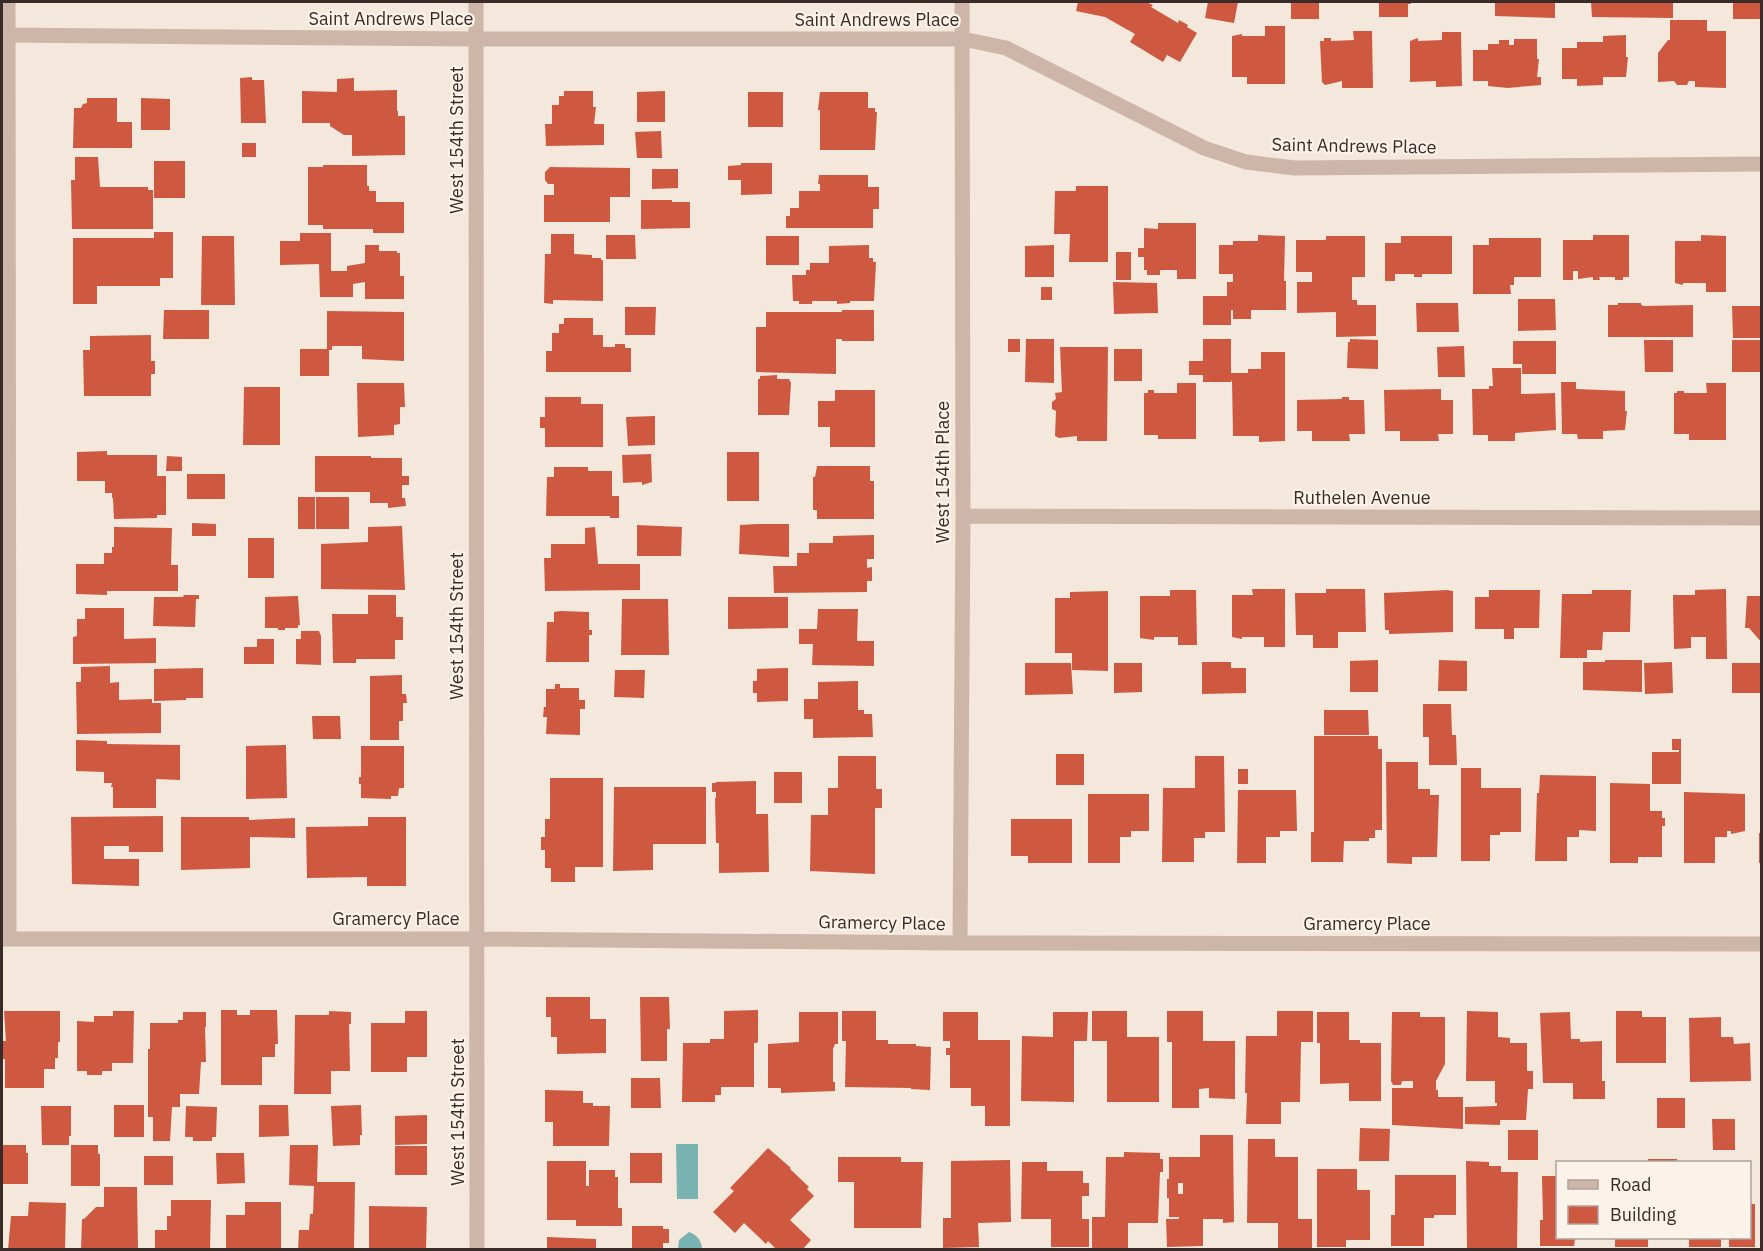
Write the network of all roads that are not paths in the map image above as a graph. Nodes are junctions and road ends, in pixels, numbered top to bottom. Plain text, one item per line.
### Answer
1 (8, 2) edge
2 (476, 2) edge
3 (962, 2) edge
4 (5, 35) edge
5 (476, 39) junction
6 (963, 39) junction
7 (1761, 164) edge
8 (963, 516) junction
9 (1761, 518) edge
10 (5, 939) edge
11 (477, 939) junction
12 (960, 943) junction
13 (1761, 944) edge
14 (477, 1250) edge

1 - 4 street
2 - 5 street, West 154th Street
3 - 6 street, West 154th Place
4 - 5 street, Saint Andrews Place
4 - 10 street
5 - 6 street, Saint Andrews Place
5 - 11 street, West 154th Street
6 - 7 street, Saint Andrews Place
6 - 8 street, West 154th Place
8 - 9 street, Ruthelen Avenue
8 - 12 street, West 154th Place
10 - 11 street, Gramercy Place
11 - 12 street, Gramercy Place
11 - 14 street, West 154th Street
12 - 13 street, Gramercy Place

